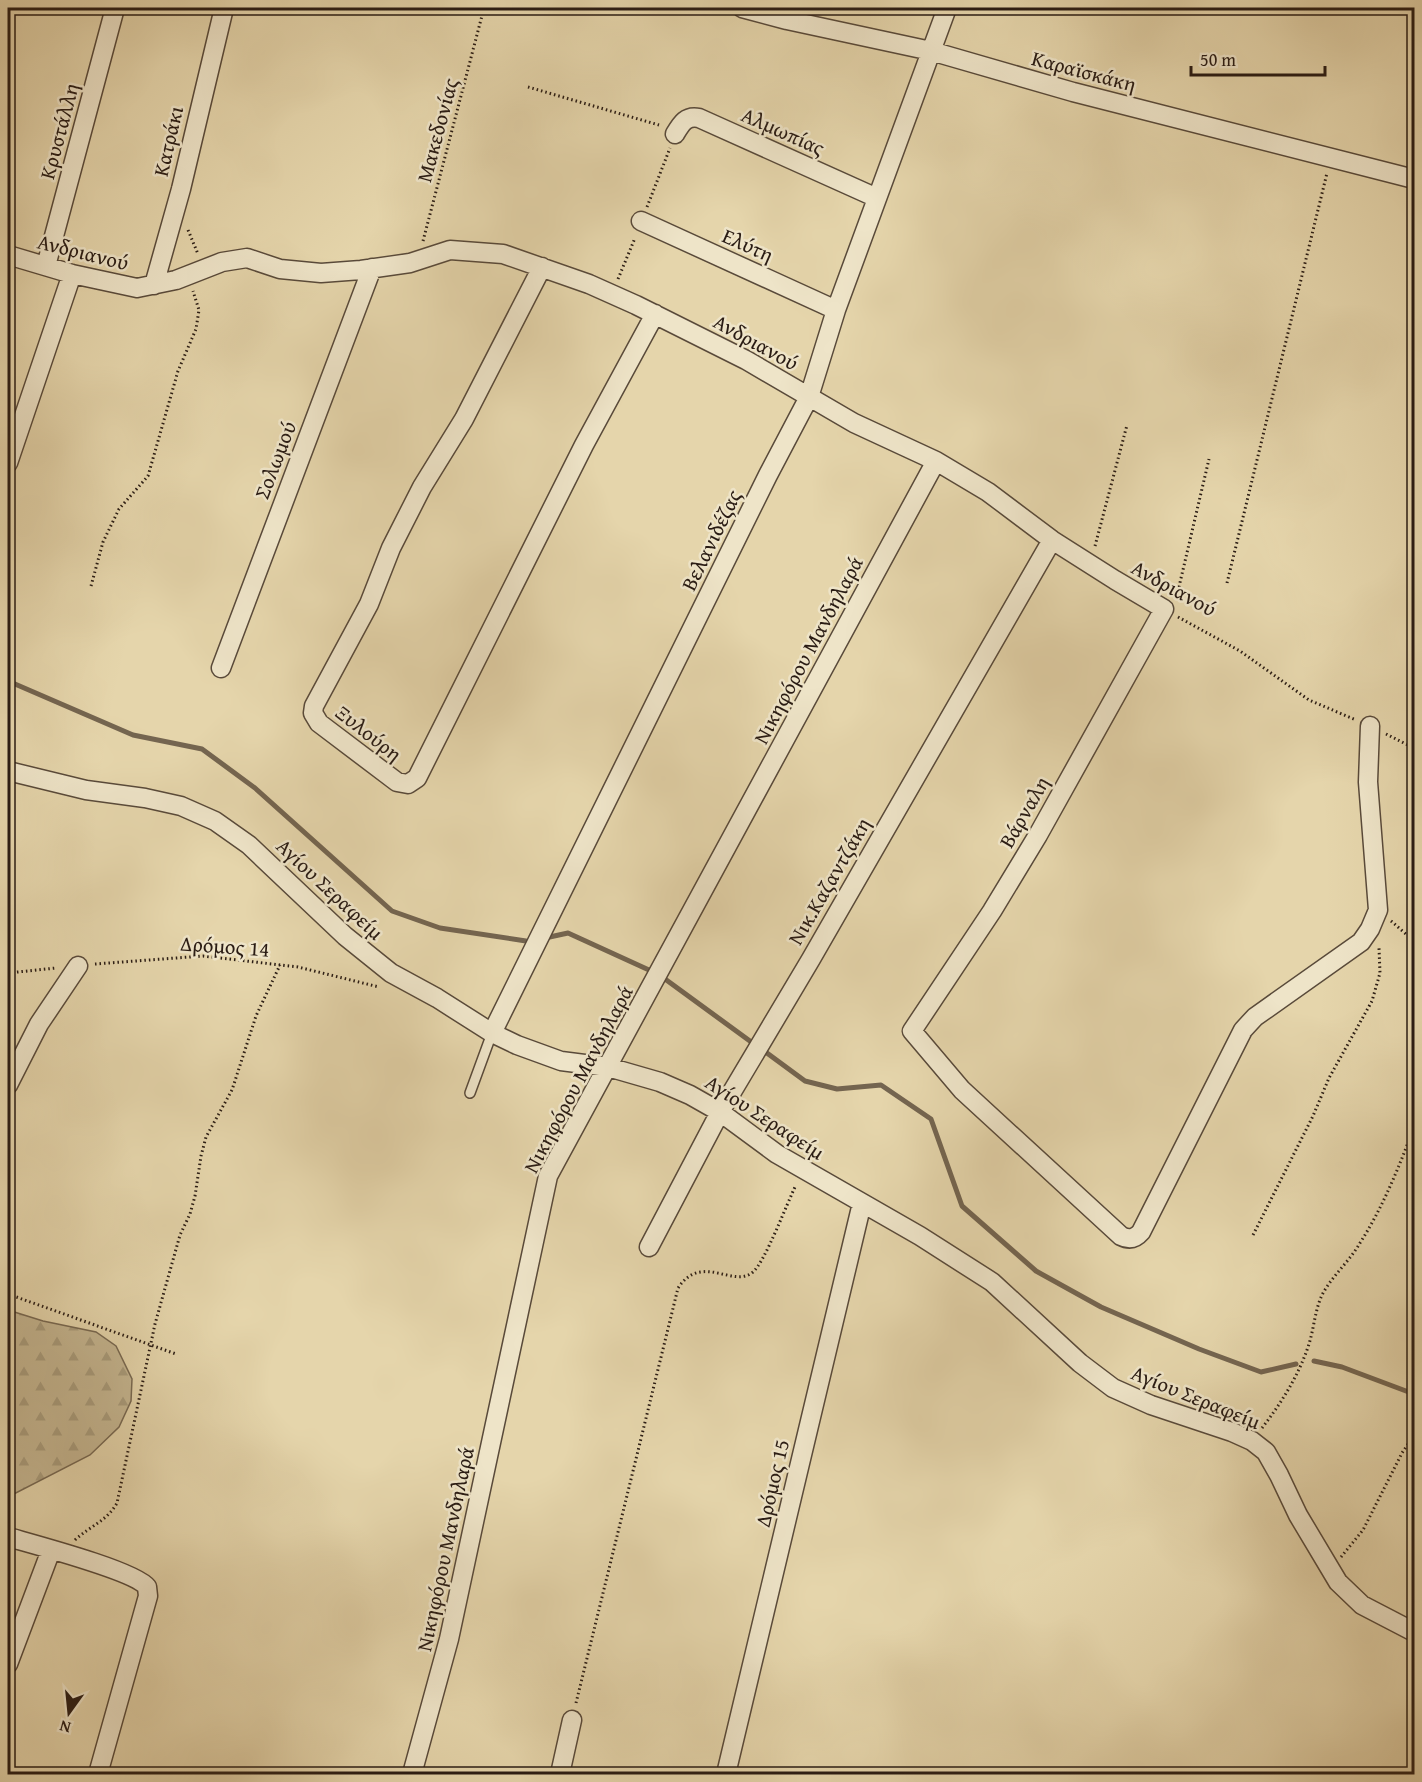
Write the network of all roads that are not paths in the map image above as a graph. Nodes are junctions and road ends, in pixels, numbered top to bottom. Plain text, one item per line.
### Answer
1 (115, 8) edge
2 (224, 8) edge
3 (742, 8) edge
4 (947, 8) edge
5 (931, 51) junction
6 (675, 134) road end
7 (1414, 179) edge
8 (877, 198) junction
9 (641, 221) road end
10 (8, 255) edge
11 (46, 266) junction
12 (542, 267) junction
13 (372, 268) junction
14 (72, 273) junction
15 (154, 285) junction
16 (836, 310) junction
17 (655, 314) junction
18 (809, 397) junction
19 (936, 461) junction
20 (8, 463) edge
21 (1052, 540) junction
22 (1164, 609) joint
23 (221, 668) dead end
24 (1370, 726) road end
25 (8, 771) edge
26 (78, 966) road end
27 (492, 1032) junction
28 (608, 1067) junction
29 (8, 1085) edge
30 (470, 1093) dead end
31 (720, 1112) junction
32 (862, 1203) junction
33 (649, 1247) dead end
34 (8, 1537) edge
35 (58, 1552) junction
36 (1414, 1632) edge
37 (8, 1664) edge
38 (572, 1720) road end
39 (98, 1774) edge
40 (412, 1774) edge
41 (560, 1774) edge
42 (726, 1774) edge

1 - 11 street, Κρυστάλλη
2 - 15 street, Κατράκι
3 - 5 street, Καραϊσκάκη
4 - 5 street, Βελανιδέζας
5 - 7 street, Καραϊσκάκη
5 - 8 street, Βελανιδέζας
6 - 8 street, Αλμωπίας
8 - 16 street, Βελανιδέζας
9 - 16 street, Ελύτη
10 - 11 street, Ανδριανού
11 - 14 street, Ανδριανού
12 - 13 street, Ανδριανού
12 - 17 street, Ανδριανού
12 - 17 street, Ξυλούρη
13 - 15 street, Ανδριανού
13 - 23 street, Σολωμού
14 - 15 street, Ανδριανού
14 - 20 street
16 - 18 street, Βελανιδέζας
17 - 18 street, Ανδριανού
18 - 19 street, Ανδριανού
18 - 27 street, Βελανιδέζας
19 - 21 street, Ανδριανού
19 - 28 street, Νικηφόρου Μανδηλαρά
21 - 22 street, Ανδριανού
21 - 31 street, Νικ.Καζαντζάκη
22 - 24 street, Βάρναλη
25 - 27 street, Αγίου Σεραφείμ
26 - 29 street
27 - 28 street, Αγίου Σεραφείμ
27 - 30 lane
28 - 31 street, Αγίου Σεραφείμ
28 - 40 street, Νικηφόρου Μανδηλαρά
31 - 32 street, Αγίου Σεραφείμ
31 - 33 street, Νικ.Καζαντζάκη
32 - 36 street, Αγίου Σεραφείμ
32 - 42 street, Δρόμος 15
34 - 35 street
35 - 37 street
35 - 39 street
38 - 41 street

